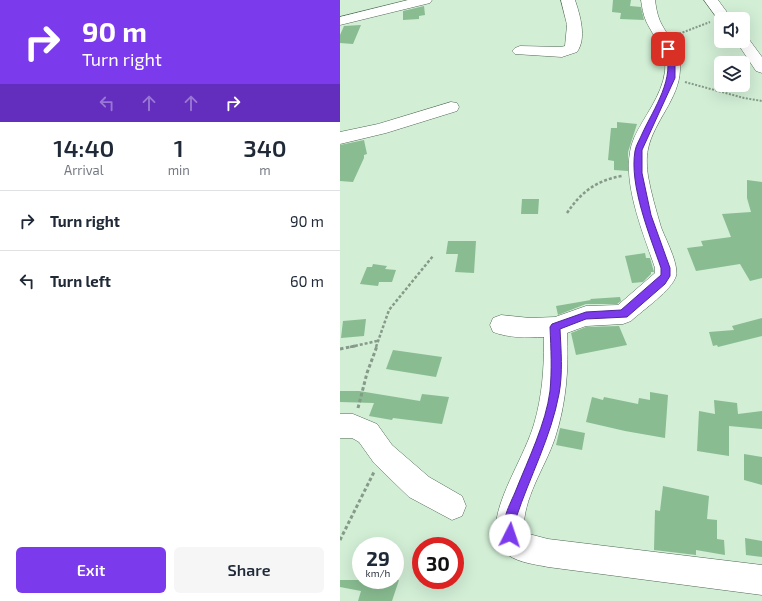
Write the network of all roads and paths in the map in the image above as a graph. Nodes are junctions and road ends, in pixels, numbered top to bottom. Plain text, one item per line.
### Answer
1 (425, 0) edge
2 (568, 0) edge
3 (648, 0) edge
4 (711, 0) edge
5 (720, 12) edge
6 (340, 21) edge
7 (714, 22) edge
8 (664, 40) junction
9 (747, 48) edge
10 (520, 51) dead end
11 (762, 68) edge
12 (672, 78) junction
13 (762, 101) edge
14 (450, 107) dead end
15 (340, 138) edge
16 (638, 173) junction
17 (567, 213) dead end
18 (433, 256) dead end
19 (501, 326) dead end
20 (555, 327) junction
21 (377, 341) junction
22 (340, 349) edge
23 (347, 426) edge
24 (383, 454) junction
25 (452, 506) dead end
26 (340, 540) edge
27 (762, 580) edge

1 - 6 street
2 - 10 street
3 - 8 street
4 - 5 street
7 - 8 path
8 - 12 street
9 - 11 street
12 - 13 path
12 - 16 street
14 - 15 street
16 - 17 path
16 - 20 street
18 - 21 path
19 - 20 street
20 - 27 street
21 - 22 path
21 - 23 path
23 - 24 street
24 - 25 street
24 - 26 path

